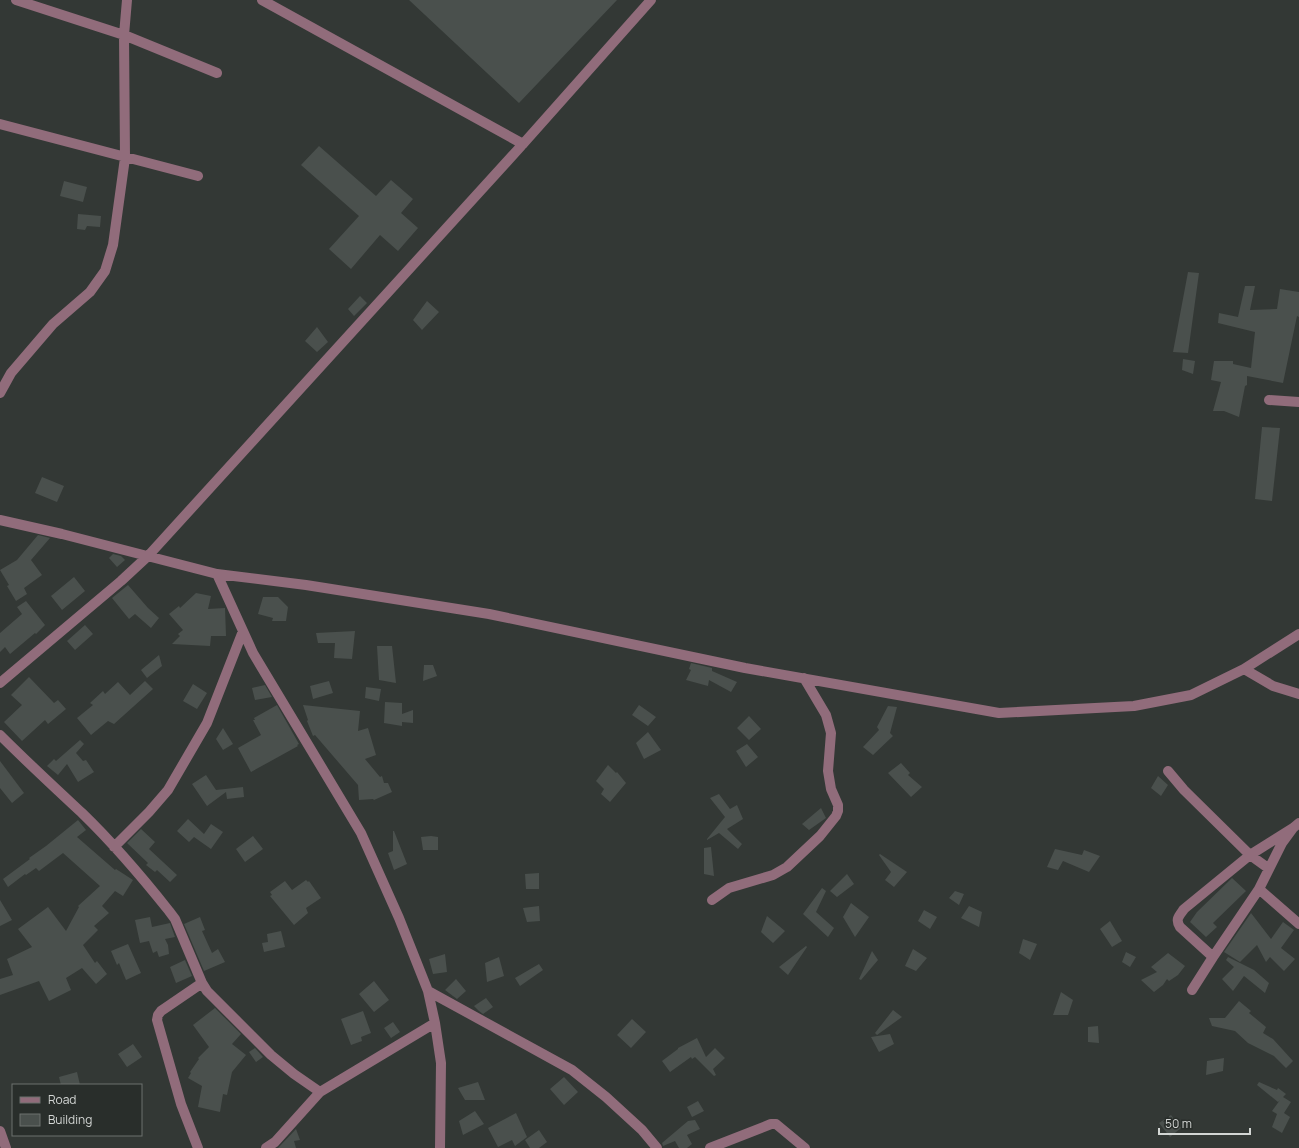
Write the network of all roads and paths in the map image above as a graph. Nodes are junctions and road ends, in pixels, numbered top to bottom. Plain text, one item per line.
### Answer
1 (16, 0) edge
2 (127, 0) edge
3 (262, 0) edge
4 (651, 0) edge
5 (124, 35) junction
6 (216, 73) dead end
7 (0, 124) edge
8 (523, 144) junction
9 (126, 158) junction
10 (198, 176) dead end
11 (0, 393) edge
12 (1269, 400) dead end
13 (1299, 402) edge
14 (0, 520) edge
15 (148, 556) junction
16 (217, 574) junction
17 (243, 631) junction
18 (1299, 634) edge
19 (1244, 669) junction
20 (804, 678) junction
21 (0, 683) edge
22 (1299, 694) edge
23 (0, 735) edge
24 (1168, 771) dead end
25 (1296, 826) edge
26 (114, 847) junction
27 (1250, 855) junction
28 (1268, 868) junction
29 (1259, 889) junction
30 (712, 900) dead end
31 (1299, 924) edge
32 (1213, 957) junction
33 (202, 983) junction
34 (1192, 990) dead end
35 (428, 991) junction
36 (435, 1023) junction
37 (320, 1092) junction
38 (0, 1131) edge
39 (6, 1148) edge
40 (198, 1148) edge
41 (266, 1148) edge
42 (440, 1148) edge
43 (657, 1148) edge
44 (710, 1148) edge
45 (805, 1148) edge

1 - 5 street
2 - 5 street
3 - 8 street
4 - 8 street
5 - 6 street
5 - 9 street
7 - 9 street
8 - 15 street
9 - 10 street
9 - 11 street
12 - 13 street
14 - 15 street
15 - 16 street
15 - 21 street
16 - 17 street
16 - 20 street
17 - 26 street
17 - 35 street
18 - 19 street
19 - 20 street
19 - 22 street
20 - 30 street
23 - 26 street
24 - 27 street
25 - 27 street
25 - 28 street
26 - 33 street
27 - 28 street
27 - 32 street
28 - 29 street
29 - 31 street
29 - 32 street
32 - 34 street
33 - 37 street
33 - 40 street
35 - 36 street
35 - 43 street
36 - 37 street
36 - 42 street
37 - 41 street
38 - 39 street
44 - 45 street

